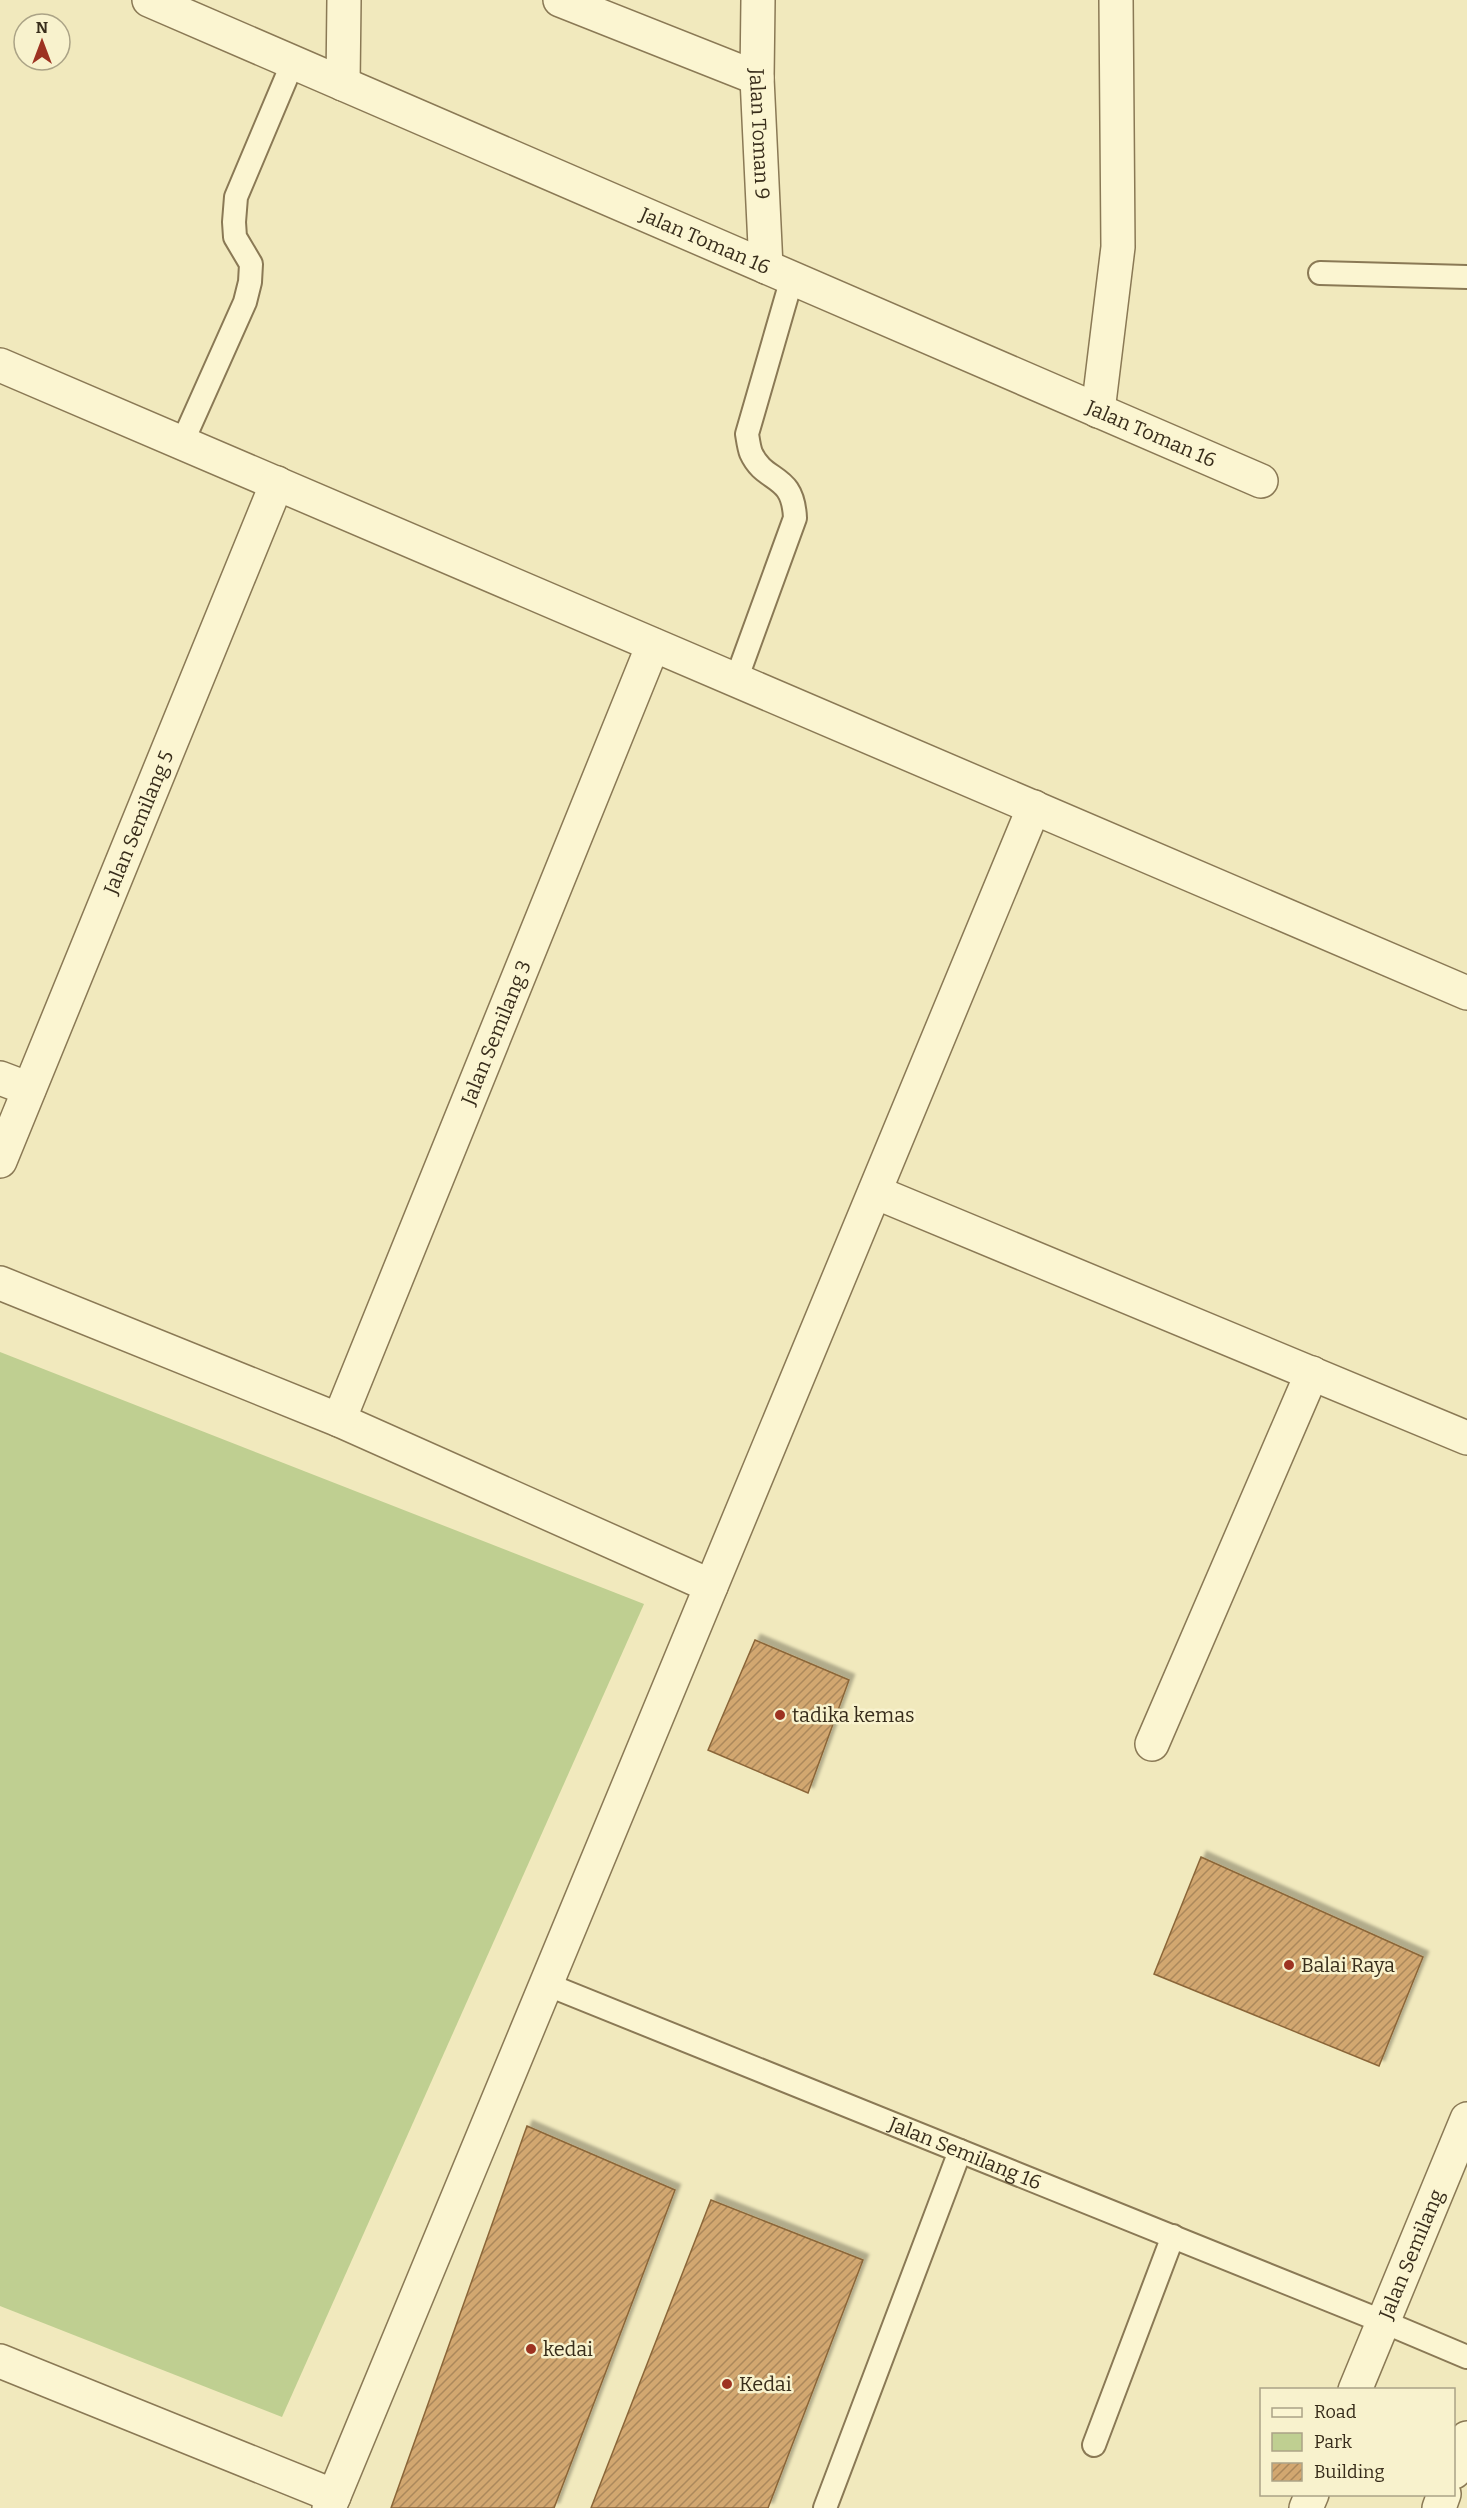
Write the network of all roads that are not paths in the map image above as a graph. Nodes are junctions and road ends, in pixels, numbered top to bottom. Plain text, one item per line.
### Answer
1 (150, 0) edge
2 (344, 0) edge
3 (560, 0) edge
4 (758, 0) edge
5 (1116, 0) edge
6 (293, 62) junction
7 (757, 78) junction
8 (343, 84) junction
9 (779, 273) junction
10 (1320, 273) dead end
11 (1467, 277) edge
12 (0, 365) edge
13 (1098, 411) junction
14 (182, 443) junction
15 (1261, 481) dead end
16 (277, 483) junction
17 (653, 645) junction
18 (736, 680) junction
19 (1034, 807) junction
20 (1467, 993) edge
21 (15, 1083) edge
22 (0, 1161) edge
23 (875, 1192) junction
24 (0, 1283) edge
25 (1312, 1373) junction
26 (339, 1420) junction
27 (1467, 1438) edge
28 (711, 1586) junction
29 (1152, 1744) dead end
30 (546, 1984) junction
31 (1467, 2119) edge
32 (960, 2151) junction
33 (1173, 2236) junction
34 (1384, 2322) junction
35 (1467, 2357) edge
36 (0, 2361) edge
37 (1356, 2388) edge
38 (1467, 2438) edge
39 (1094, 2445) dead end
40 (1455, 2469) edge
41 (332, 2502) edge
42 (825, 2508) edge

1 - 6 street, Jalan Toman 16
2 - 8 street
3 - 7 street
4 - 7 street, Jalan Toman 9
5 - 13 street
6 - 8 street, Jalan Toman 16
6 - 14 lane
7 - 9 street, Jalan Toman 9
8 - 9 street, Jalan Toman 16
9 - 13 street, Jalan Toman 16
9 - 18 lane
10 - 11 lane
12 - 14 street
13 - 15 street, Jalan Toman 16
14 - 16 street
16 - 17 street
16 - 21 street, Jalan Semilang 5
17 - 18 street
17 - 26 street, Jalan Semilang 3
18 - 19 street
19 - 20 street
19 - 23 street
21 - 22 street, Jalan Semilang 5
23 - 25 street
23 - 28 street
24 - 26 street
25 - 27 street
25 - 29 street
26 - 28 street
28 - 30 street
30 - 32 lane, Jalan Semilang 16
30 - 41 street
31 - 34 street, Jalan Semilang
32 - 33 lane, Jalan Semilang 16
32 - 42 lane
33 - 34 lane, Jalan Semilang 16
33 - 39 lane
34 - 35 lane, Jalan Semilang 16
34 - 37 street, Jalan Semilang
36 - 41 street
38 - 40 street

